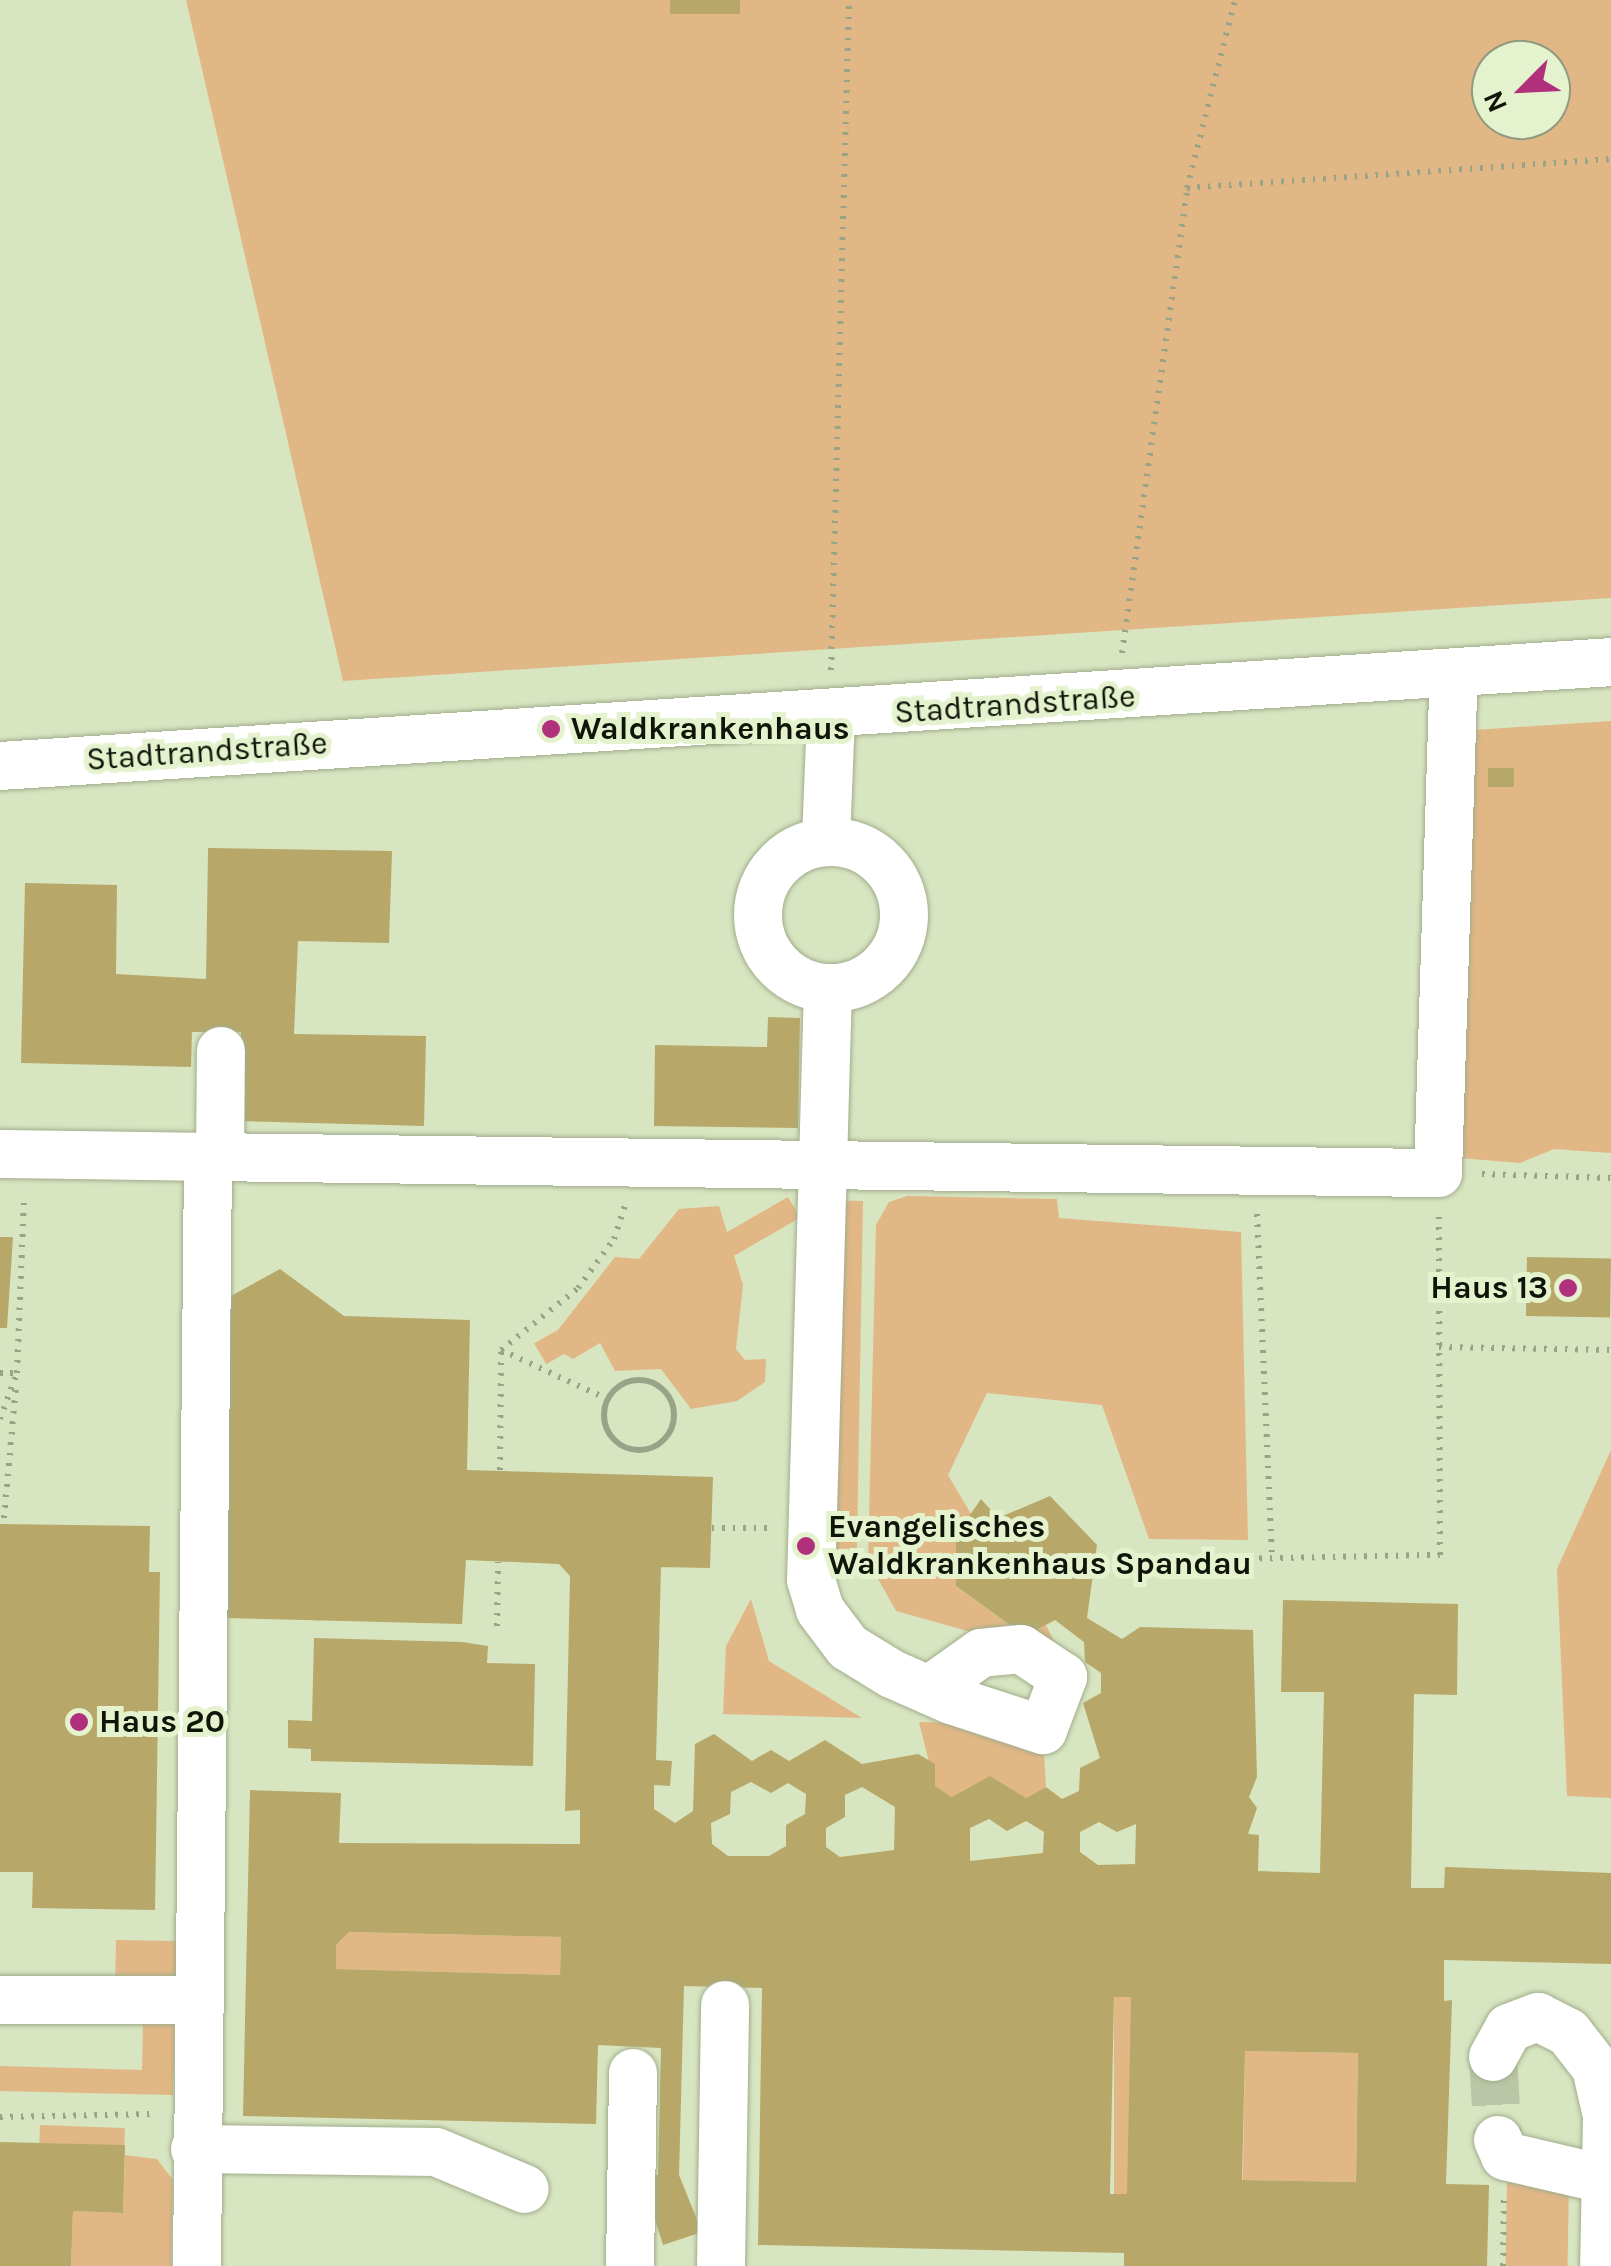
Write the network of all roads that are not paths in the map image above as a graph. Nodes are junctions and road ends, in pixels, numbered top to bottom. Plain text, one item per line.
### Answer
1 (1611, 662) edge
2 (1454, 674) junction
3 (831, 716) junction
4 (0, 766) edge
5 (826, 840) junction
6 (828, 988) junction
7 (221, 1051) dead end
8 (13, 1154) edge
9 (214, 1157) junction
10 (827, 1166) junction
11 (929, 1690) dead end
12 (0, 2000) edge
13 (198, 2000) junction
14 (725, 2005) dead end
15 (1494, 2057) dead end
16 (633, 2073) dead end
17 (196, 2132) junction
18 (1501, 2148) road end
19 (1608, 2180) junction
20 (525, 2190) dead end
21 (198, 2266) edge
22 (630, 2266) edge
23 (721, 2266) edge
24 (1604, 2266) edge

1 - 2 street, Stadtrandstraße
2 - 3 street, Stadtrandstraße
2 - 10 street
3 - 4 street, Stadtrandstraße
3 - 5 street
5 - 6 street
5 - 6 street
6 - 10 street
7 - 9 street
8 - 9 street
9 - 10 street
9 - 13 street
10 - 11 street
12 - 13 street
13 - 17 street
14 - 23 street
15 - 19 street
16 - 22 street
17 - 20 street
17 - 21 street
18 - 19 street
19 - 24 street

